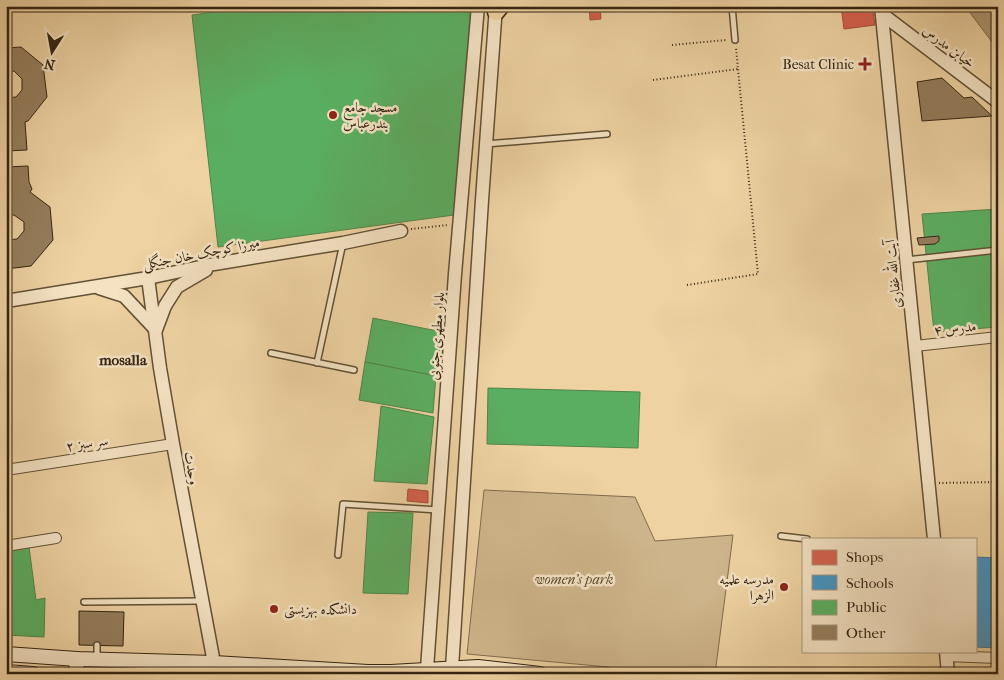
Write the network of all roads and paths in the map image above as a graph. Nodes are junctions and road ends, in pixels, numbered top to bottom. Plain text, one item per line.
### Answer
1 (478, 6) edge
2 (732, 6) edge
3 (498, 8) edge
4 (881, 10) edge
5 (735, 40) junction
6 (672, 45) dead end
7 (738, 70) junction
8 (653, 80) dead end
9 (998, 102) edge
10 (607, 134) dead end
11 (486, 144) junction
12 (463, 181) junction
13 (483, 182) junction
14 (461, 224) junction
15 (401, 231) joint
16 (343, 243) junction
17 (998, 250) edge
18 (906, 260) junction
19 (214, 264) junction
20 (148, 278) junction
21 (687, 285) dead end
22 (97, 287) junction
23 (6, 301) edge
24 (156, 330) junction
25 (998, 337) edge
26 (916, 346) junction
27 (271, 354) dead end
28 (317, 362) junction
29 (354, 370) dead end
30 (173, 444) junction
31 (442, 459) junction
32 (465, 460) junction
33 (6, 470) edge
34 (998, 482) edge
35 (929, 484) junction
36 (438, 510) junction
37 (781, 536) dead end
38 (56, 538) dead end
39 (802, 538) edge
40 (934, 538) edge
41 (6, 546) edge
42 (338, 555) dead end
43 (202, 601) junction
44 (84, 602) dead end
45 (946, 653) edge
46 (6, 654) edge
47 (77, 658) junction
48 (998, 658) edge
49 (214, 663) junction
50 (452, 668) junction
51 (427, 669) junction
52 (6, 672) edge
53 (33, 674) edge
54 (76, 674) edge
55 (540, 674) edge
56 (948, 674) edge

1 - 12 street, بلوار مطهری جنوبی
2 - 5 lane
3 - 11 street
4 - 9 street, خیابن مدرس
4 - 18 street, آیت الله غفاری
5 - 6 path
5 - 7 path
7 - 8 path
7 - 21 path
10 - 11 lane
11 - 13 street
12 - 13 street
12 - 14 street, بلوار مطهری جنوبی
13 - 32 street
14 - 15 path
14 - 31 street, بلوار مطهری جنوبی
15 - 16 street, میرزا کوچک خان جنگلی
16 - 19 street, میرزا کوچک خان جنگلی
16 - 28 lane
17 - 18 lane
18 - 26 street, آیت الله غفاری
19 - 20 street, میرزا کوچک خان جنگلی
19 - 24 street
20 - 22 street, میرزا کوچک خان جنگلی
20 - 24 street, وحدت
22 - 23 street, میرزا کوچک خان جنگلی
22 - 24 street
24 - 30 street, وحدت
25 - 26 street, مدرس ۴
26 - 35 street, آیت الله غفاری
27 - 28 lane
28 - 29 lane
30 - 33 street, سر سبز ۲
30 - 43 street, وحدت
31 - 32 street
31 - 36 street, بلوار مطهری جنوبی
32 - 50 street
34 - 35 path
35 - 40 street, آیت الله غفاری
36 - 42 lane
36 - 51 street, بلوار مطهری جنوبی
37 - 39 lane
38 - 41 street
43 - 44 lane
43 - 49 street, وحدت
45 - 48 street
45 - 56 street
46 - 47 main road
47 - 49 main road
47 - 54 main road
49 - 51 main road
50 - 51 main road
50 - 55 main road
52 - 53 main road

